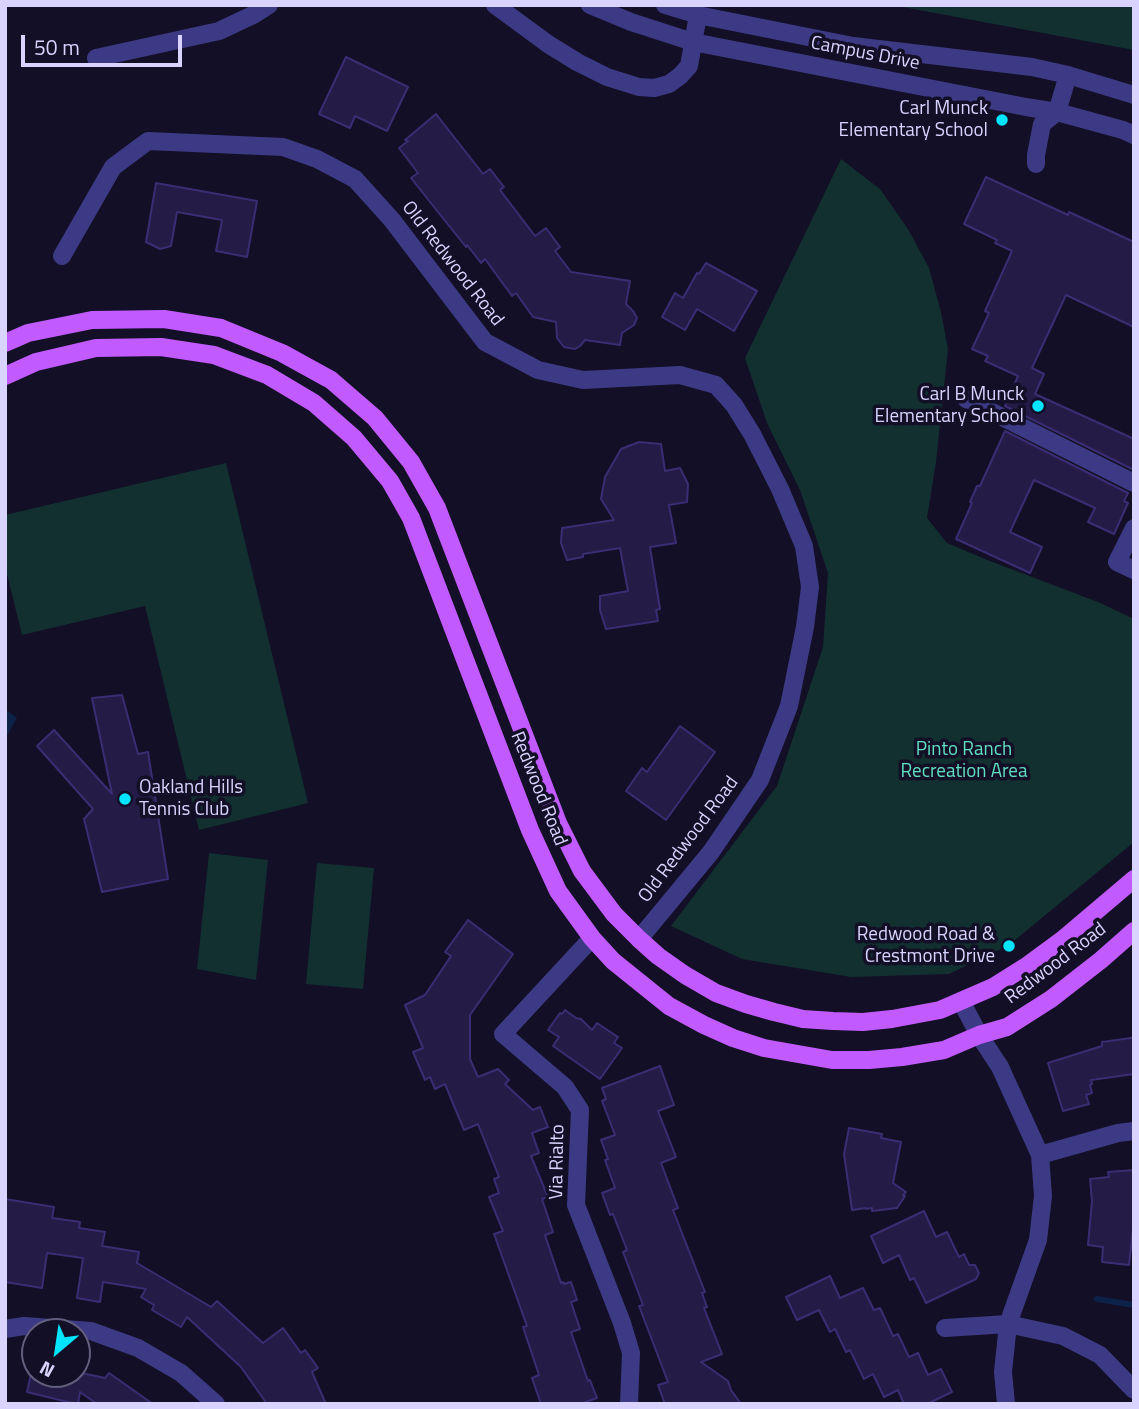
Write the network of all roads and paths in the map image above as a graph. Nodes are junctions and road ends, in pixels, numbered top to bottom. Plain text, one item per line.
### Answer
1 (269, 5) edge
2 (495, 5) edge
3 (590, 5) edge
4 (665, 5) edge
5 (698, 15) junction
6 (693, 42) junction
7 (96, 58) dead end
8 (1068, 75) junction
9 (1134, 95) edge
10 (1058, 112) junction
11 (1134, 135) edge
12 (1036, 164) dead end
13 (62, 256) dead end
14 (5, 343) edge
15 (5, 376) edge
16 (965, 398) dead end
17 (1134, 482) edge
18 (1134, 528) edge
19 (1134, 570) edge
20 (1134, 879) edge
21 (1134, 931) edge
22 (592, 938) junction
23 (639, 939) junction
24 (961, 1001) junction
25 (979, 1035) junction
26 (1134, 1131) edge
27 (1040, 1155) junction
28 (1007, 1324) junction
29 (945, 1328) dead end
30 (5, 1329) edge
31 (1134, 1390) edge
32 (216, 1404) edge
33 (629, 1404) edge
34 (1006, 1404) edge

1 - 7 street
2 - 6 street
3 - 6 street, Campus Drive
4 - 5 street, Campus Drive
5 - 6 street
5 - 8 street, Campus Drive
6 - 10 street, Campus Drive
8 - 9 street, Campus Drive
8 - 10 street
10 - 11 street, Campus Drive
10 - 12 street
13 - 23 street, Old Redwood Road
14 - 23 main road, Redwood Road
15 - 22 main road, Redwood Road
16 - 17 street
18 - 19 street
20 - 24 main road, Redwood Road
21 - 25 main road, Redwood Road
22 - 25 main road, Redwood Road
22 - 33 street, Via Rialto
23 - 24 main road, Redwood Road
24 - 25 street
25 - 27 street
26 - 27 street
27 - 28 street
28 - 29 street
28 - 31 street
28 - 34 street
30 - 32 street

